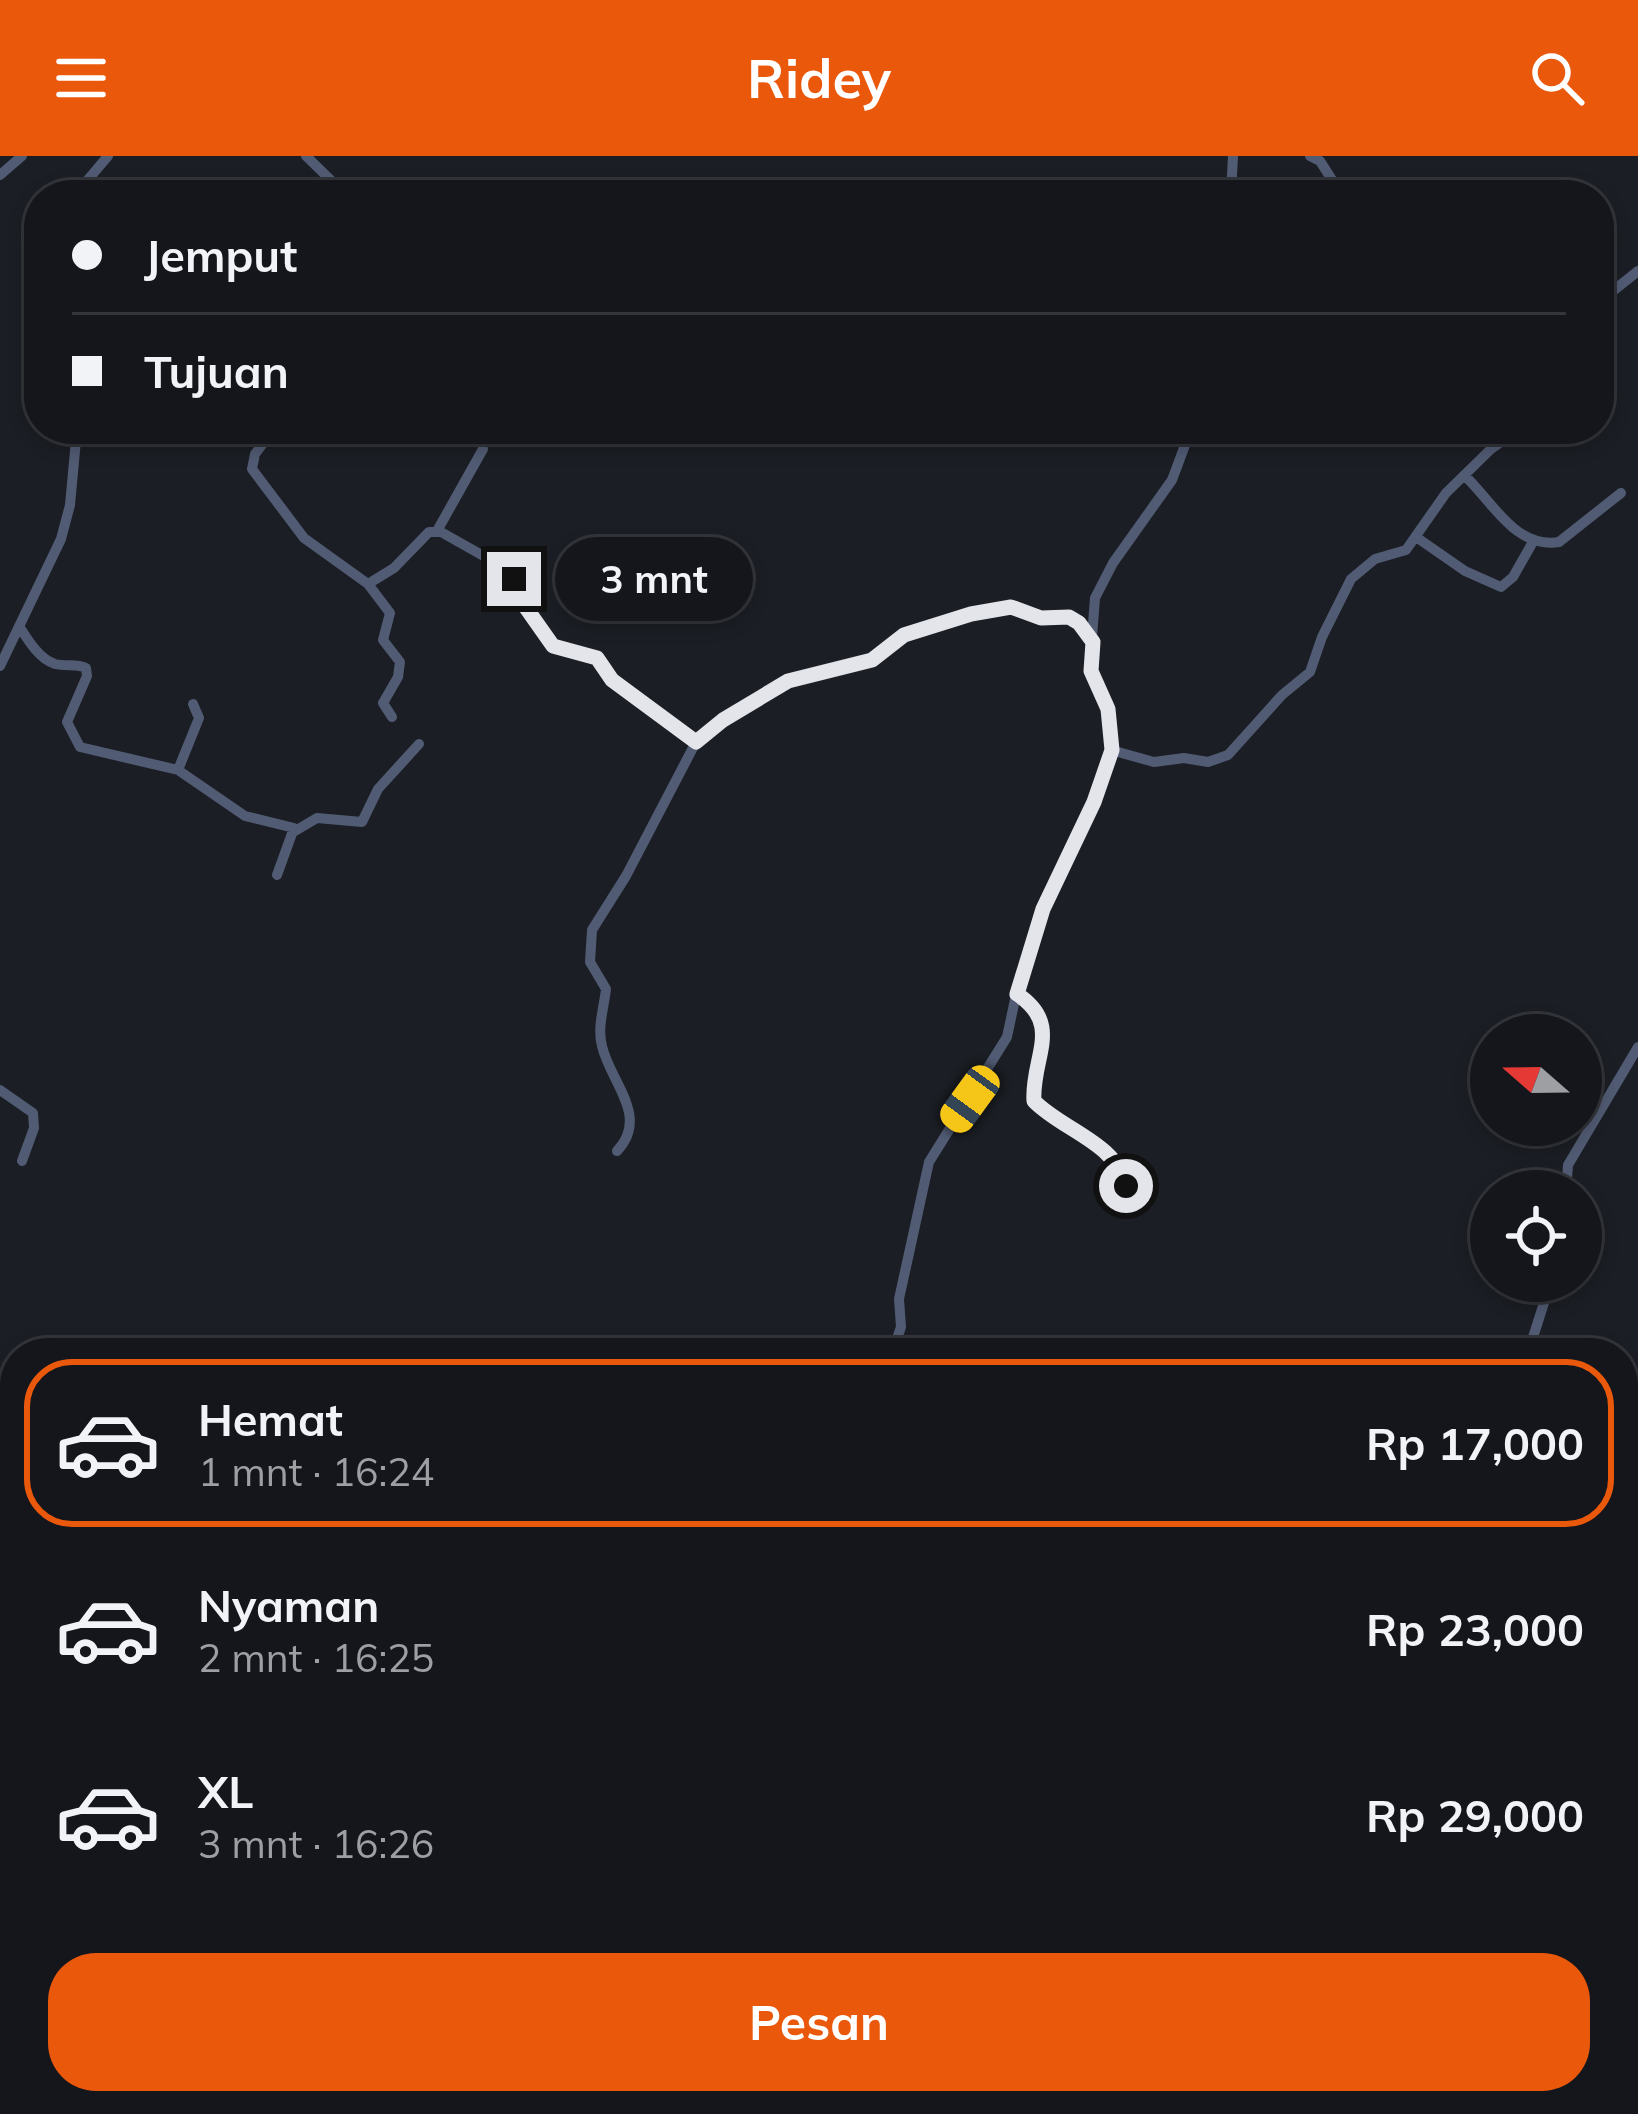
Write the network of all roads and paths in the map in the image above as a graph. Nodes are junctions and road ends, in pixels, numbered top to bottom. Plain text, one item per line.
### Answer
1 (22, 156) edge
2 (87, 156) edge
3 (108, 156) edge
4 (305, 156) edge
5 (1310, 156) edge
6 (100, 167) junction
7 (0, 175) edge
8 (88, 180) edge
9 (330, 180) edge
10 (1332, 180) edge
11 (1638, 271) edge
12 (1614, 290) edge
13 (75, 444) edge
14 (263, 444) edge
15 (1185, 444) edge
16 (1498, 444) edge
17 (483, 449) dead end
18 (1465, 476) junction
19 (1622, 493) dead end
20 (437, 531) junction
21 (1416, 537) junction
22 (1534, 540) junction
23 (368, 584) junction
24 (19, 626) junction
25 (1093, 642) junction
26 (0, 666) edge
27 (193, 704) dead end
28 (392, 717) dead end
29 (696, 742) junction
30 (419, 744) dead end
31 (1112, 750) junction
32 (178, 770) junction
33 (296, 831) junction
34 (277, 875) dead end
35 (1017, 994) junction
36 (1638, 1047) edge
37 (0, 1090) edge
38 (617, 1151) dead end
39 (22, 1161) dead end
40 (1568, 1170) edge
41 (1129, 1207) dead end
42 (1544, 1302) edge
43 (897, 1338) edge
44 (1533, 1338) edge

1 - 7 street
2 - 6 street
3 - 6 street
4 - 9 street
5 - 10 street
6 - 8 street
11 - 12 street
13 - 24 street
14 - 23 street
15 - 25 street
16 - 18 street
17 - 20 street
18 - 21 street
18 - 22 street
19 - 22 street
20 - 23 street
20 - 29 street
21 - 22 street
21 - 31 street
23 - 28 street
24 - 26 street
24 - 32 street
25 - 29 street
25 - 31 street
27 - 32 street
29 - 38 street
30 - 33 street
31 - 35 street
32 - 33 street
33 - 34 street
35 - 41 street
35 - 43 street
36 - 40 street
37 - 39 street
42 - 44 street

